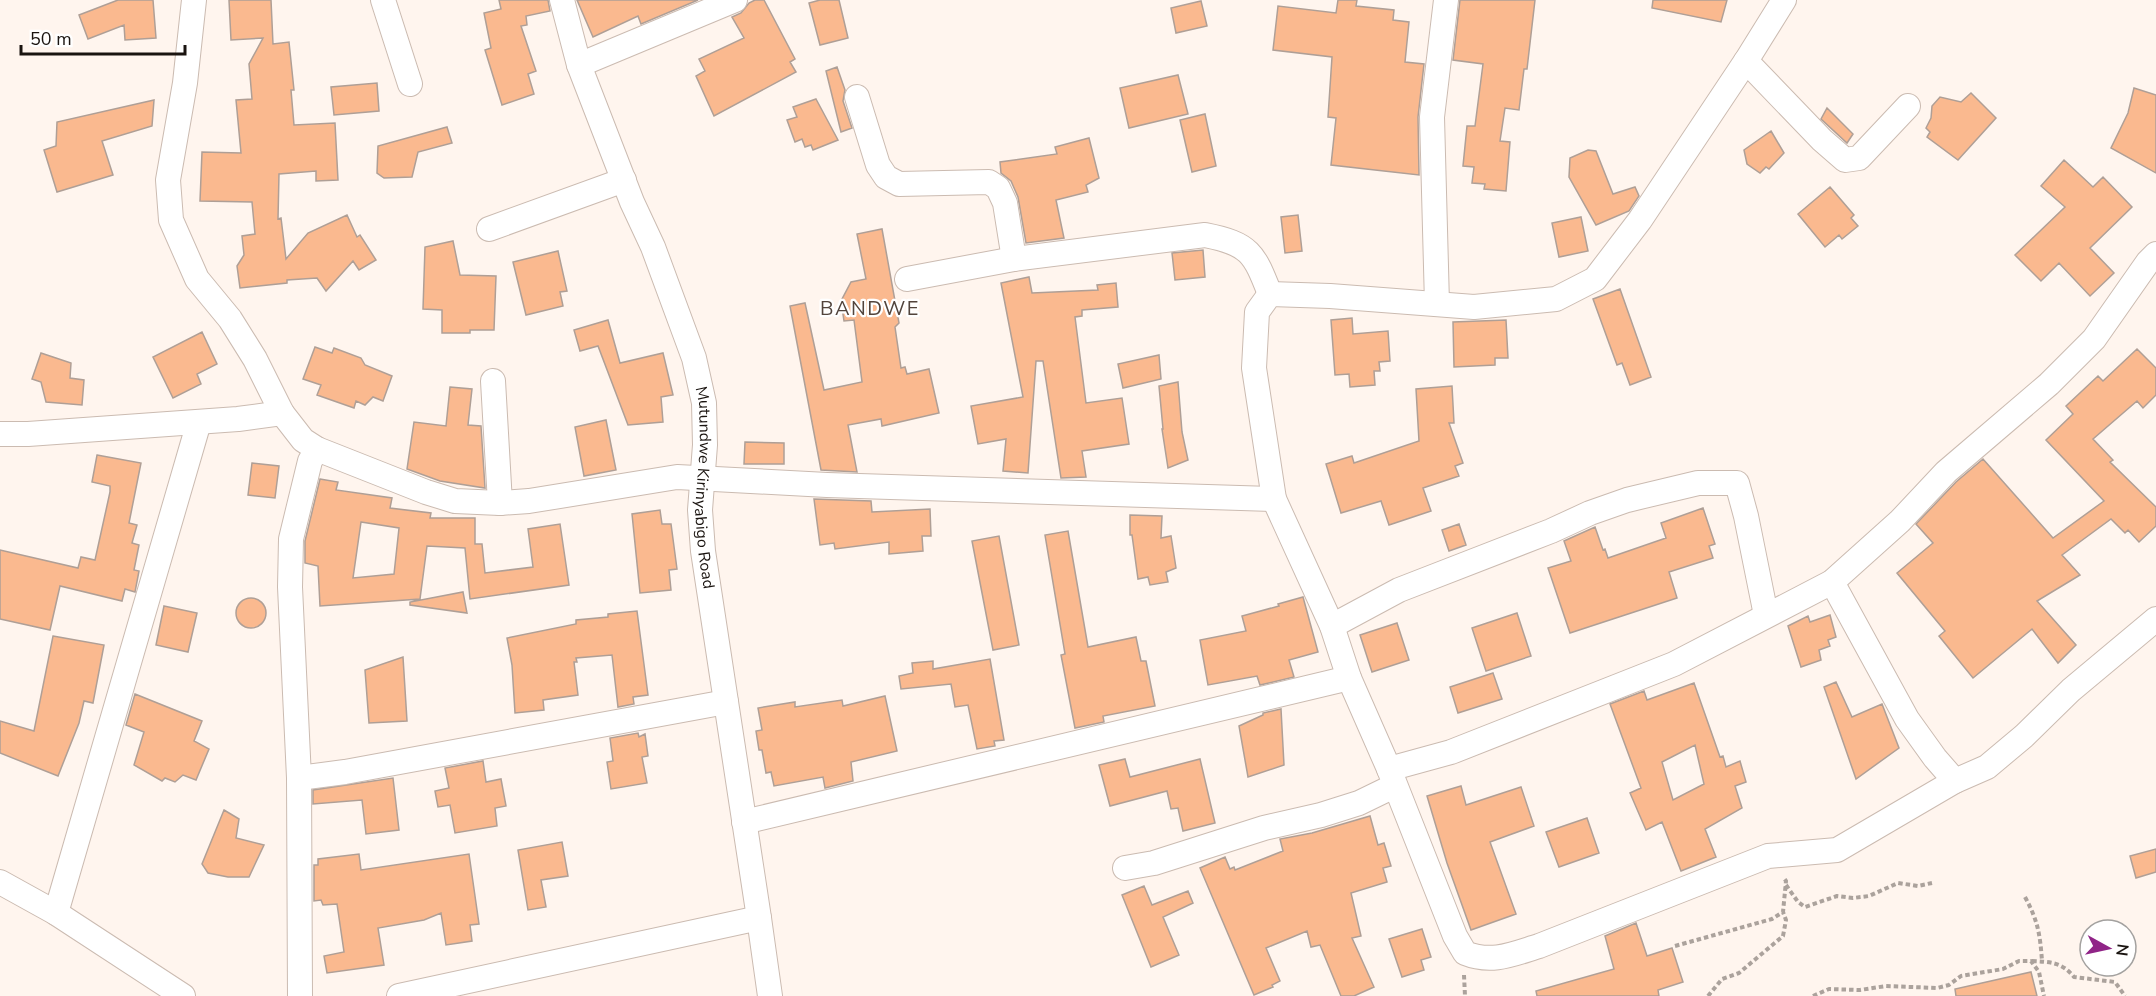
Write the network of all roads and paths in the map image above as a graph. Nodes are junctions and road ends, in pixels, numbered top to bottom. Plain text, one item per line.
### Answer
1 (194, 0) edge
2 (383, 0) edge
3 (562, 0) edge
4 (735, 0) edge
5 (1446, 0) edge
6 (1784, 0) edge
7 (1746, 61) junction
8 (579, 65) junction
9 (411, 84) dead end
10 (857, 97) dead end
11 (1908, 106) dead end
12 (624, 180) junction
13 (489, 229) dead end
14 (2156, 254) edge
15 (1014, 259) junction
16 (907, 279) dead end
17 (1270, 294) junction
18 (1437, 304) junction
19 (494, 381) dead end
20 (282, 413) junction
21 (199, 422) junction
22 (0, 434) edge
23 (317, 449) junction
24 (702, 478) junction
25 (1274, 499) junction
26 (500, 503) junction
27 (1832, 582) junction
28 (1766, 615) junction
29 (2156, 619) edge
30 (1332, 626) junction
31 (1349, 678) junction
32 (726, 702) junction
33 (1392, 777) junction
34 (299, 778) junction
35 (1955, 781) junction
36 (744, 822) junction
37 (1759, 860) junction
38 (1125, 868) dead end
39 (0, 882) edge
40 (1932, 883) dead end
41 (1785, 885) junction
42 (2025, 897) dead end
43 (1784, 912) junction
44 (56, 914) junction
45 (759, 918) junction
46 (1675, 946) dead end
47 (2031, 961) junction
48 (2042, 961) junction
49 (183, 996) edge
50 (300, 996) edge
51 (399, 996) edge
52 (770, 996) edge
53 (1708, 996) edge
54 (1813, 996) edge
55 (2044, 996) edge
56 (2125, 996) edge

1 - 20 street
2 - 9 street
3 - 8 street, Mutundwe Kirinyabigo Road
4 - 8 street
5 - 18 street
6 - 7 street
7 - 11 street
7 - 18 street
8 - 12 street, Mutundwe Kirinyabigo Road
10 - 15 street
12 - 13 street
12 - 24 street, Mutundwe Kirinyabigo Road
14 - 27 street
15 - 16 street
15 - 17 street
17 - 18 street
17 - 25 street
19 - 26 street
20 - 21 street
20 - 23 street
21 - 22 street
21 - 44 street
23 - 26 street
23 - 34 street
24 - 25 street
24 - 26 street
24 - 32 street, Mutundwe Kirinyabigo Road
25 - 30 street
27 - 28 street
27 - 35 street
28 - 30 street
28 - 33 street
29 - 35 street
30 - 31 street
31 - 33 street
31 - 36 street
32 - 34 street
32 - 36 street, Mutundwe Kirinyabigo Road
33 - 37 street
33 - 38 street
34 - 50 street
35 - 37 street
36 - 45 street, Mutundwe Kirinyabigo Road
37 - 41 path
39 - 44 street
40 - 41 path
41 - 43 path
42 - 48 path
43 - 46 path
43 - 53 path
44 - 49 street
45 - 51 street
45 - 52 street, Mutundwe Kirinyabigo Road
47 - 48 path
47 - 54 path
47 - 55 path
48 - 56 path

